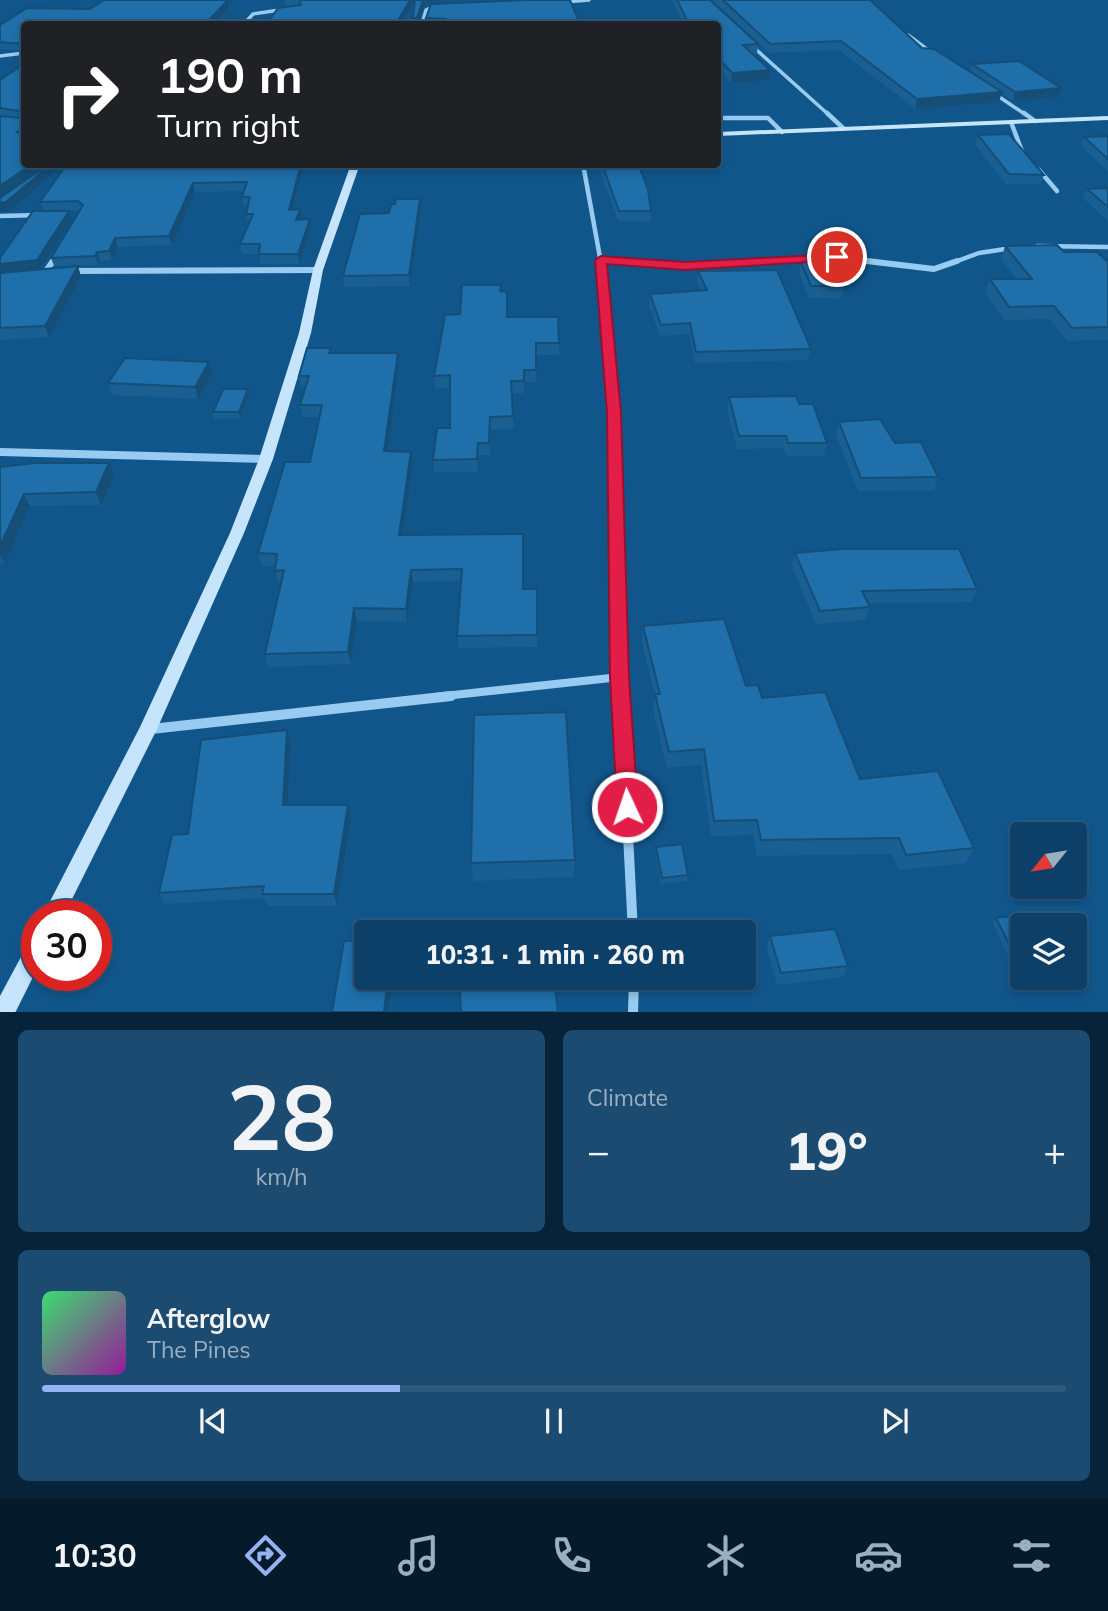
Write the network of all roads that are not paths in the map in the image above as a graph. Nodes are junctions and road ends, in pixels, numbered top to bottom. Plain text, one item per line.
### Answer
1 (589, 0) edge
2 (558, 2) edge
3 (440, 4) edge
4 (298, 9) edge
5 (246, 21) edge
6 (423, 21) edge
7 (904, 33) edge
8 (749, 43) edge
9 (21, 53) edge
10 (0, 55) edge
11 (936, 55) edge
12 (991, 92) edge
13 (721, 117) edge
14 (1108, 118) edge
15 (1035, 121) junction
16 (1011, 122) junction
17 (843, 128) junction
18 (782, 132) junction
19 (721, 134) edge
20 (1027, 158) edge
21 (1033, 164) edge
22 (355, 168) edge
23 (584, 168) edge
24 (1057, 191) dead end
25 (51, 215) edge
26 (0, 216) edge
27 (1034, 246) edge
28 (1023, 247) edge
29 (1108, 247) edge
30 (59, 251) edge
31 (601, 260) junction
32 (318, 270) junction
33 (65, 272) edge
34 (55, 273) edge
35 (44, 274) junction
36 (31, 275) edge
37 (0, 452) edge
38 (266, 459) junction
39 (620, 677) junction
40 (148, 729) junction
41 (61, 900) edge
42 (632, 920) edge
43 (21, 978) edge
44 (634, 990) edge
45 (4, 1012) edge
46 (633, 1012) edge

1 - 2 street
3 - 6 street
4 - 5 street
7 - 11 street
8 - 17 street
9 - 10 street
12 - 15 street
13 - 18 street
14 - 15 street
15 - 16 street
16 - 17 street
16 - 20 street
17 - 18 street
18 - 19 street
21 - 24 street
22 - 32 street
23 - 31 street
25 - 26 street
27 - 29 street
28 - 31 street
30 - 35 street
31 - 39 street
32 - 33 street
32 - 38 street
34 - 35 street
35 - 36 street
37 - 38 street
38 - 40 street
39 - 40 street
39 - 42 street
40 - 41 street
43 - 45 street
44 - 46 street

